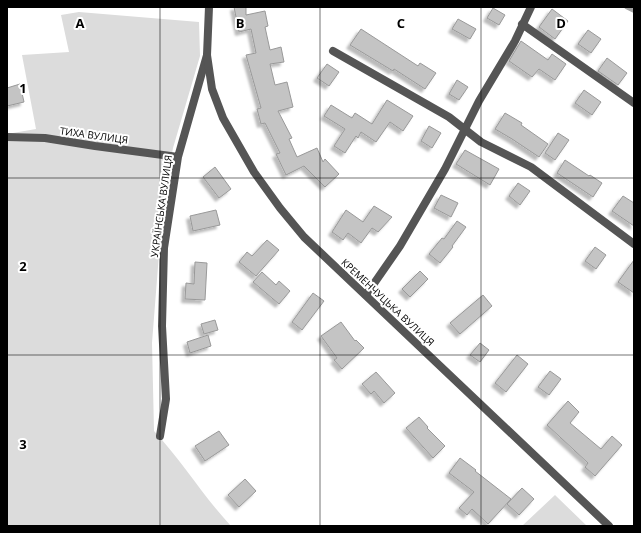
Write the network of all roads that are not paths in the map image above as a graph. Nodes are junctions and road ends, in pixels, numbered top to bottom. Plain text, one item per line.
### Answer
1 (209, 7) edge
2 (530, 7) edge
3 (522, 24) junction
4 (333, 51) dead end
5 (207, 55) junction
6 (634, 103) edge
7 (464, 130) junction
8 (7, 137) edge
9 (178, 157) junction
10 (634, 244) edge
11 (366, 295) junction
12 (160, 436) dead end
13 (610, 526) edge

1 - 5 street, УКРАЇНСЬКА ВУЛИЦЯ
2 - 3 street
3 - 6 street
3 - 7 street
4 - 7 street
5 - 9 street, УКРАЇНСЬКА ВУЛИЦЯ
5 - 11 street, КРЕМЕНЧУЦЬКА ВУЛИЦЯ
7 - 10 street
7 - 11 street
8 - 9 street, ТИХА ВУЛИЦЯ
9 - 12 street, УКРАЇНСЬКА ВУЛИЦЯ
11 - 13 street, КРЕМЕНЧУЦЬКА ВУЛИЦЯ

